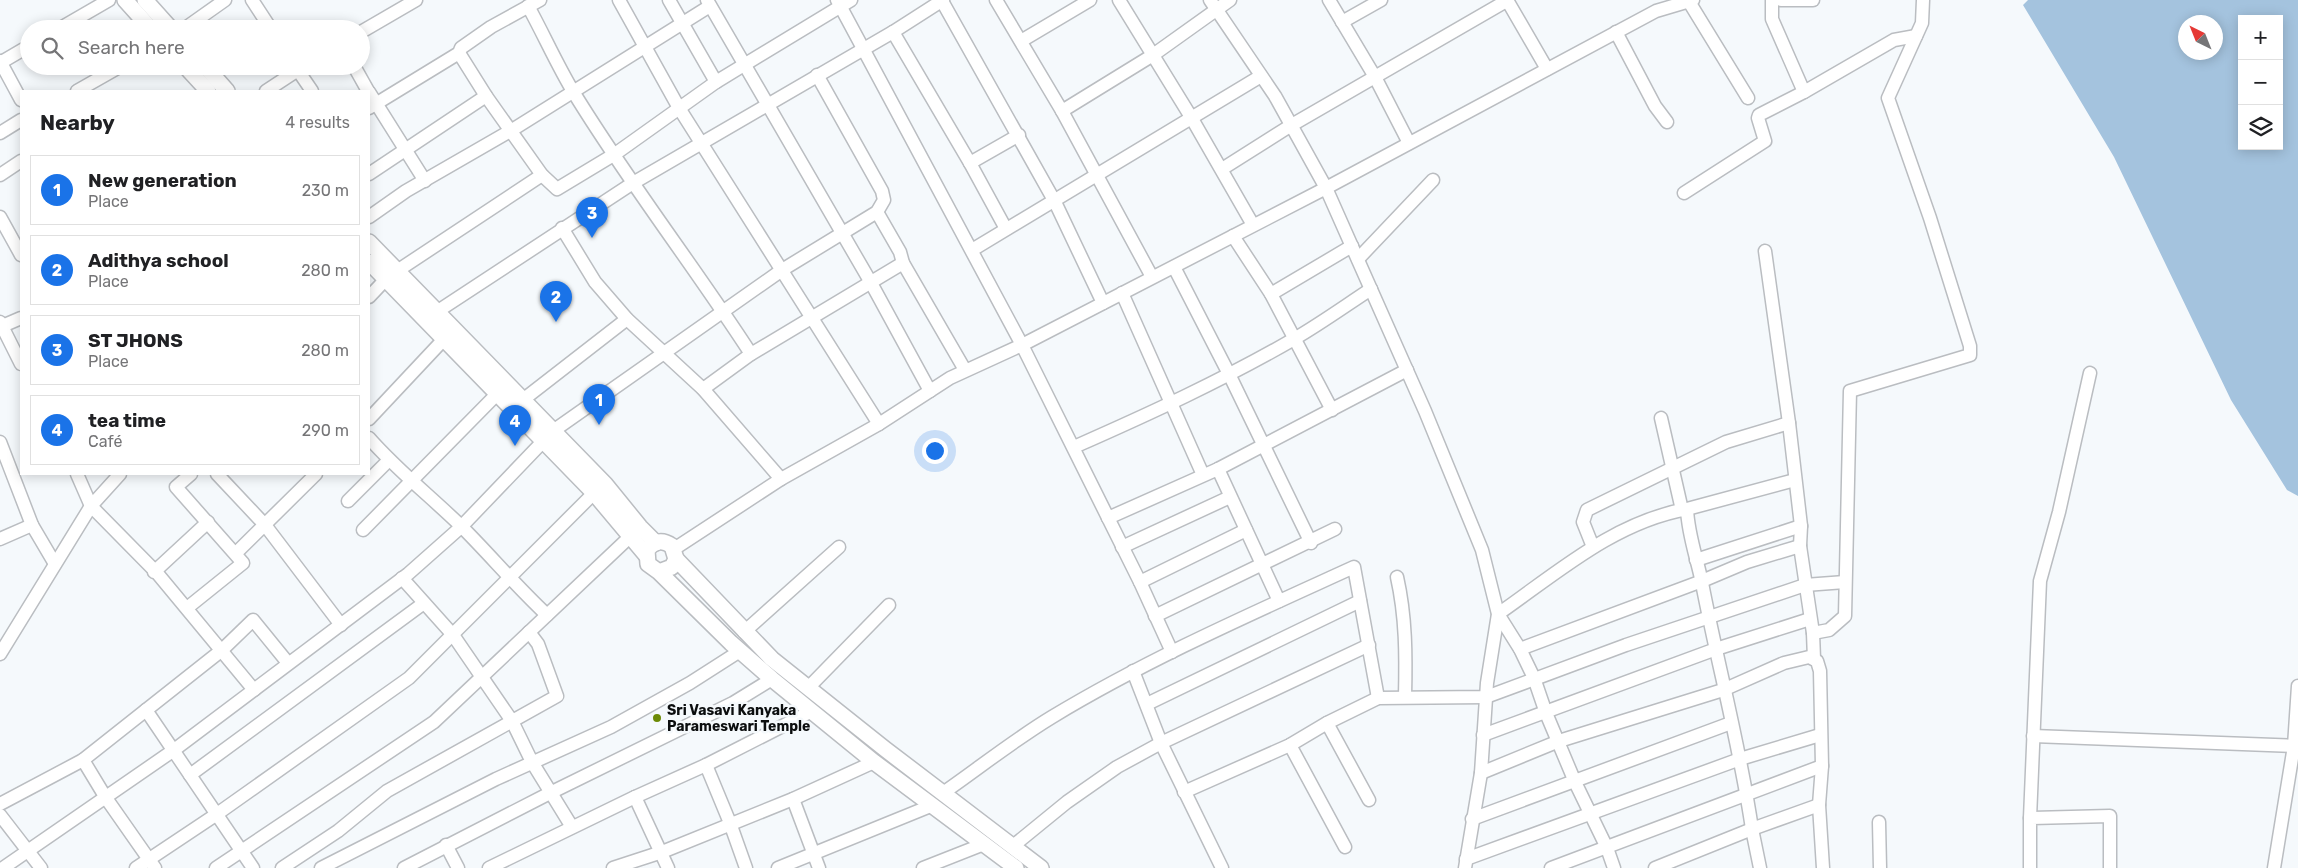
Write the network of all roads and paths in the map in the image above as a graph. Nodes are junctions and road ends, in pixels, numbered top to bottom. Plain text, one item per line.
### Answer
1 (110, 0) edge
2 (125, 0) edge
3 (225, 0) edge
4 (252, 0) edge
5 (416, 0) edge
6 (619, 0) edge
7 (669, 0) edge
8 (942, 0) edge
9 (996, 0) edge
10 (1090, 0) edge
11 (1119, 0) edge
12 (1230, 0) edge
13 (1329, 0) edge
14 (1381, 0) edge
15 (1507, 0) edge
16 (1690, 0) edge
17 (1772, 0) edge
18 (1781, 0) edge
19 (1791, 0) edge
20 (1813, 0) edge
21 (1923, 0) edge
22 (147, 1) edge
23 (843, 2) edge
24 (534, 3) edge
25 (709, 3) edge
26 (1213, 5) edge
27 (75, 20) edge
28 (143, 20) edge
29 (163, 20) edge
30 (197, 20) edge
31 (265, 20) edge
32 (1342, 22) junction
33 (683, 23) junction
34 (370, 27) edge
35 (892, 32) junction
36 (1616, 32) junction
37 (1916, 36) junction
38 (1021, 41) junction
39 (644, 46) junction
40 (864, 48) junction
41 (20, 51) edge
42 (459, 53) junction
43 (1153, 55) junction
44 (0, 62) edge
45 (746, 65) junction
46 (1546, 69) junction
47 (111, 75) edge
48 (193, 75) edge
49 (212, 75) edge
50 (288, 75) edge
51 (303, 75) edge
52 (359, 75) edge
53 (817, 75) junction
54 (1261, 76) junction
55 (1375, 77) junction
56 (716, 82) junction
57 (99, 86) edge
58 (81, 90) edge
59 (207, 90) edge
60 (226, 90) edge
61 (267, 90) edge
62 (311, 90) edge
63 (367, 90) edge
64 (574, 92) junction
65 (1804, 92) junction
66 (486, 96) junction
67 (20, 98) edge
68 (1748, 98) dead end
69 (768, 105) junction
70 (372, 106) edge
71 (679, 108) junction
72 (1062, 111) junction
73 (1191, 117) junction
74 (20, 121) edge
75 (1667, 122) dead end
76 (1290, 126) junction
77 (512, 130) junction
78 (0, 133) edge
79 (1019, 135) junction
80 (701, 142) junction
81 (1409, 143) junction
82 (404, 150) junction
83 (615, 154) junction
84 (20, 162) edge
85 (970, 163) junction
86 (1222, 169) junction
87 (370, 173) edge
88 (0, 175) edge
89 (542, 175) junction
90 (1098, 175) junction
91 (1433, 180) dead end
92 (425, 181) junction
93 (633, 183) junction
94 (1326, 188) junction
95 (1684, 193) dead end
96 (1055, 202) junction
97 (877, 212) junction
98 (0, 216) edge
99 (370, 216) edge
100 (1253, 225) junction
101 (562, 228) junction
102 (1006, 229) junction
103 (842, 232) junction
104 (1233, 236) junction
105 (18, 240) edge
106 (370, 243) edge
107 (1352, 246) junction
108 (972, 250) junction
109 (1765, 250) dead end
110 (1358, 259) junction
111 (370, 263) edge
112 (903, 263) junction
113 (1174, 267) junction
114 (782, 270) junction
115 (392, 275) junction
116 (1152, 278) junction
117 (870, 281) junction
118 (1371, 289) junction
119 (1122, 293) junction
120 (1271, 294) junction
121 (370, 296) edge
122 (1103, 303) junction
123 (438, 311) junction
124 (724, 312) junction
125 (20, 318) edge
126 (813, 318) junction
127 (627, 319) junction
128 (1, 325) edge
129 (445, 338) junction
130 (1295, 338) junction
131 (1022, 345) junction
132 (664, 354) junction
133 (751, 354) junction
134 (20, 362) edge
135 (965, 370) junction
136 (1407, 370) junction
137 (2090, 373) dead end
138 (1229, 374) junction
139 (703, 389) junction
140 (930, 390) junction
141 (498, 394) junction
142 (524, 400) junction
143 (1172, 404) junction
144 (1332, 410) junction
145 (370, 418) edge
146 (1661, 418) dead end
147 (1789, 423) junction
148 (879, 424) junction
149 (548, 435) junction
150 (370, 439) edge
151 (0, 442) edge
152 (1263, 446) junction
153 (1074, 447) junction
154 (389, 460) junction
155 (1218, 469) junction
156 (1672, 470) junction
157 (77, 475) edge
158 (119, 475) edge
159 (190, 475) edge
160 (219, 475) edge
161 (315, 475) edge
162 (1203, 475) junction
163 (781, 479) junction
164 (1795, 480) junction
165 (412, 482) junction
166 (594, 493) junction
167 (1230, 497) junction
168 (348, 501) dead end
169 (91, 506) junction
170 (1685, 510) junction
171 (1108, 518) junction
172 (208, 522) junction
173 (32, 525) junction
174 (265, 525) junction
175 (461, 526) junction
176 (1801, 526) junction
177 (1335, 529) dead end
178 (363, 530) dead end
179 (1246, 530) junction
180 (635, 532) junction
181 (0, 540) edge
182 (656, 543) junction
183 (1311, 543) junction
184 (1593, 546) junction
185 (1800, 546) junction
186 (839, 547) dead end
187 (1122, 547) junction
188 (236, 553) junction
189 (675, 554) junction
190 (646, 555) junction
191 (1696, 560) junction
192 (55, 564) junction
193 (1262, 566) junction
194 (154, 572) junction
195 (659, 572) junction
196 (1397, 577) dead end
197 (402, 578) junction
198 (508, 578) junction
199 (1702, 581) junction
200 (1140, 582) junction
201 (1845, 582) junction
202 (1805, 585) junction
203 (1278, 601) junction
204 (1360, 601) junction
205 (424, 603) junction
206 (889, 605) dead end
207 (187, 608) junction
208 (1498, 614) junction
209 (546, 615) junction
210 (1155, 616) junction
211 (1708, 617) junction
212 (1810, 619) junction
213 (341, 625) junction
214 (529, 632) junction
215 (744, 632) junction
216 (1813, 633) junction
217 (452, 635) junction
218 (1369, 645) junction
219 (1520, 649) junction
220 (1716, 649) junction
221 (222, 650) junction
222 (740, 651) junction
223 (1172, 652) junction
224 (0, 654) edge
225 (1814, 659) junction
226 (288, 662) junction
227 (1134, 671) junction
228 (482, 678) junction
229 (772, 678) junction
230 (1534, 678) junction
231 (2298, 686) edge
232 (808, 688) junction
233 (1724, 689) junction
234 (254, 690) junction
235 (1399, 697) junction
236 (1486, 697) junction
237 (1378, 698) junction
238 (1147, 704) junction
239 (146, 710) junction
240 (812, 711) junction
241 (1546, 713) junction
242 (512, 721) junction
243 (1327, 722) junction
244 (1731, 723) junction
245 (1483, 735) junction
246 (1820, 735) junction
247 (2033, 736) junction
248 (1559, 741) junction
249 (1161, 743) junction
250 (1290, 745) junction
251 (2296, 746) edge
252 (174, 750) junction
253 (1740, 759) junction
254 (83, 760) junction
255 (532, 762) junction
256 (874, 762) junction
257 (706, 765) junction
258 (1822, 766) junction
259 (1481, 773) junction
260 (190, 775) junction
261 (1575, 782) junction
262 (550, 792) junction
263 (1184, 792) junction
264 (943, 793) junction
265 (1747, 793) junction
266 (635, 797) junction
267 (106, 798) junction
268 (793, 799) junction
269 (1369, 800) dead end
270 (0, 804) edge
271 (933, 805) junction
272 (1819, 805) junction
273 (1592, 813) junction
274 (217, 814) junction
275 (0, 815) edge
276 (2030, 818) junction
277 (1472, 819) junction
278 (1879, 822) dead end
279 (730, 823) junction
280 (572, 828) junction
281 (1752, 829) junction
282 (984, 844) junction
283 (446, 845) junction
284 (1013, 846) junction
285 (1345, 848) dead end
286 (1607, 848) junction
287 (29, 850) junction
288 (241, 850) junction
289 (662, 852) junction
290 (814, 855) junction
291 (152, 863) edge
292 (1465, 863) edge
293 (3, 868) edge
294 (41, 868) edge
295 (136, 868) edge
296 (216, 868) edge
297 (253, 868) edge
298 (282, 868) edge
299 (321, 868) edge
300 (404, 868) edge
301 (458, 868) edge
302 (489, 868) edge
303 (613, 868) edge
304 (668, 868) edge
305 (746, 868) edge
306 (778, 868) edge
307 (819, 868) edge
308 (923, 868) edge
309 (1016, 868) edge
310 (1041, 868) edge
311 (1222, 868) edge
312 (1550, 868) edge
313 (1614, 868) edge
314 (1655, 868) edge
315 (1760, 868) edge
316 (1823, 868) edge
317 (1880, 868) edge
318 (2030, 868) edge
319 (2110, 868) edge
320 (2274, 868) edge

1 - 27 street
2 - 28 main road
3 - 30 street
4 - 31 street
5 - 34 street
6 - 39 street
7 - 33 street
8 - 35 street
8 - 79 street
9 - 38 street
10 - 38 street
11 - 43 street
12 - 26 street
13 - 32 street
14 - 32 street
15 - 46 street
15 - 55 street
16 - 36 street
16 - 68 street
17 - 65 street
18 - 19 street
19 - 20 street
21 - 37 street
22 - 29 main road
23 - 40 street
23 - 45 street
24 - 42 street
24 - 64 street
25 - 33 street
25 - 45 street
26 - 43 street
26 - 54 street
32 - 55 street
33 - 39 street
33 - 56 street
35 - 40 street
35 - 85 street
36 - 46 street
36 - 75 street
37 - 65 street
37 - 201 street
38 - 72 street
39 - 64 street
39 - 71 street
40 - 53 street
40 - 108 street
41 - 44 street
42 - 66 street
42 - 70 street
43 - 72 street
43 - 73 street
44 - 67 street
45 - 56 street
45 - 69 street
46 - 81 street
47 - 57 street
48 - 59 main road
49 - 60 main road
50 - 61 street
51 - 62 street
52 - 63 street
53 - 69 street
53 - 97 street
54 - 73 street
54 - 76 street
55 - 76 street
55 - 81 street
56 - 71 street
57 - 58 street
64 - 77 street
64 - 83 street
65 - 95 street
66 - 77 street
66 - 82 street
69 - 80 street
69 - 103 street
70 - 82 street
71 - 80 street
71 - 83 street
72 - 90 street
73 - 86 street
73 - 90 street
74 - 78 street
76 - 86 street
76 - 94 street
77 - 89 street
77 - 92 street
79 - 85 street
79 - 96 street
80 - 93 street
80 - 114 street
81 - 94 street
82 - 87 street
82 - 92 street
83 - 89 street
83 - 93 street
84 - 88 street
85 - 102 street
86 - 100 street
89 - 115 street
90 - 96 street
90 - 116 street
91 - 110 street
92 - 99 street
93 - 101 street
93 - 124 street
94 - 100 street
94 - 107 street
96 - 102 street
96 - 122 street
97 - 103 street
97 - 112 street
98 - 105 street
100 - 104 street
101 - 123 street
101 - 127 street
102 - 108 street
103 - 114 street
103 - 117 street
104 - 113 street
104 - 120 street
106 - 115 main road
107 - 110 street
107 - 120 street
108 - 131 street
109 - 147 street
110 - 118 street
111 - 115 main road
112 - 117 street
112 - 135 street
113 - 116 street
113 - 138 street
114 - 124 street
114 - 126 street
115 - 121 street
115 - 123 main road
115 - 129 main road
116 - 119 street
117 - 126 street
117 - 140 street
118 - 130 street
118 - 136 street
119 - 122 street
119 - 143 street
120 - 130 street
122 - 131 street
123 - 142 main road
124 - 132 street
124 - 133 street
125 - 128 street
126 - 133 street
126 - 148 street
127 - 132 street
127 - 142 street
128 - 134 street
129 - 141 main road
129 - 145 street
130 - 138 street
130 - 144 street
131 - 135 street
131 - 153 street
132 - 139 street
132 - 149 street
133 - 139 street
135 - 140 street
136 - 144 street
136 - 208 street
137 - 247 street
138 - 143 street
138 - 152 street
139 - 163 street
140 - 148 street
141 - 149 main road
141 - 165 street
142 - 149 main road
143 - 153 street
143 - 162 street
144 - 152 street
146 - 156 street
147 - 156 street
147 - 164 street
148 - 163 street
149 - 166 main road
149 - 175 street
149 - 180 main road
150 - 154 street
151 - 173 street
152 - 155 street
152 - 183 street
153 - 171 street
154 - 165 street
154 - 168 street
155 - 162 street
155 - 167 street
156 - 170 street
156 - 184 street
157 - 169 street
158 - 169 street
159 - 172 street
160 - 174 street
161 - 174 street
162 - 171 street
163 - 189 street
164 - 170 street
164 - 176 street
165 - 175 street
165 - 178 street
166 - 180 main road
166 - 198 street
167 - 179 street
167 - 187 street
169 - 192 street
169 - 194 street
170 - 184 street
170 - 191 street
171 - 187 street
172 - 188 street
172 - 194 street
173 - 181 street
173 - 192 street
174 - 188 street
174 - 213 street
175 - 197 street
175 - 198 street
176 - 185 street
176 - 191 street
177 - 183 street
179 - 193 street
179 - 200 street
180 - 182 main road
180 - 190 main road
180 - 209 street
182 - 189 main road
182 - 190 main road
183 - 193 street
184 - 208 street
185 - 199 street
185 - 202 street
186 - 215 street
187 - 200 street
188 - 207 street
189 - 195 main road
189 - 215 main road
190 - 195 main road
191 - 199 street
192 - 224 street
193 - 203 street
193 - 210 street
194 - 207 street
195 - 222 main road
196 - 235 street
197 - 205 street
197 - 213 street
198 - 209 street
198 - 217 street
199 - 211 street
199 - 219 street
200 - 210 street
201 - 202 street
201 - 216 street
202 - 211 street
202 - 212 street
203 - 204 street
203 - 223 street
204 - 218 street
204 - 238 street
205 - 217 street
205 - 260 street
206 - 232 street
207 - 221 street
208 - 219 street
208 - 236 street
209 - 214 street
210 - 223 street
211 - 220 street
211 - 230 street
212 - 216 street
212 - 220 street
213 - 226 street
214 - 228 street
214 - 242 street
215 - 232 main road
216 - 225 street
217 - 228 street
217 - 274 street
218 - 237 street
218 - 249 street
219 - 230 street
220 - 233 street
220 - 241 street
221 - 226 street
221 - 234 street
221 - 239 street
222 - 229 main road
222 - 255 street
223 - 227 street
225 - 233 street
225 - 246 street
226 - 234 street
227 - 238 street
227 - 264 street
228 - 242 street
228 - 288 street
229 - 240 main road
229 - 262 street
230 - 236 street
230 - 241 street
231 - 251 street
232 - 264 main road
233 - 244 street
233 - 248 street
234 - 252 street
235 - 236 street
235 - 237 street
236 - 245 street
237 - 243 street
238 - 249 street
239 - 252 street
239 - 254 street
240 - 256 main road
240 - 257 street
241 - 245 street
241 - 248 street
242 - 255 street
242 - 298 street
243 - 250 street
243 - 269 street
244 - 253 street
244 - 261 street
245 - 259 street
246 - 253 street
246 - 258 street
247 - 251 street
247 - 276 street
248 - 259 street
248 - 261 street
249 - 263 street
249 - 284 street
250 - 263 street
250 - 285 street
251 - 320 street
252 - 260 street
252 - 267 street
253 - 265 street
253 - 273 street
254 - 267 street
254 - 270 street
255 - 262 street
255 - 299 street
256 - 268 street
256 - 271 main road
257 - 266 street
257 - 279 street
258 - 265 street
258 - 272 street
259 - 277 street
260 - 274 street
261 - 273 street
261 - 277 street
262 - 280 street
262 - 283 street
263 - 311 street
264 - 284 main road
265 - 281 street
265 - 286 street
266 - 280 street
266 - 289 street
267 - 287 street
267 - 291 street
268 - 279 street
268 - 290 street
271 - 282 main road
271 - 290 street
272 - 281 street
272 - 316 street
273 - 286 street
273 - 292 street
274 - 288 street
274 - 291 street
275 - 287 street
276 - 318 street
276 - 319 street
277 - 292 street
278 - 317 street
279 - 289 street
279 - 305 street
280 - 302 street
281 - 314 street
281 - 315 street
282 - 308 street
282 - 309 main road
283 - 300 street
283 - 301 street
284 - 310 main road
286 - 312 street
286 - 313 street
287 - 293 street
287 - 294 street
288 - 296 street
288 - 297 street
289 - 303 street
289 - 304 street
290 - 306 street
290 - 307 street
291 - 295 street

